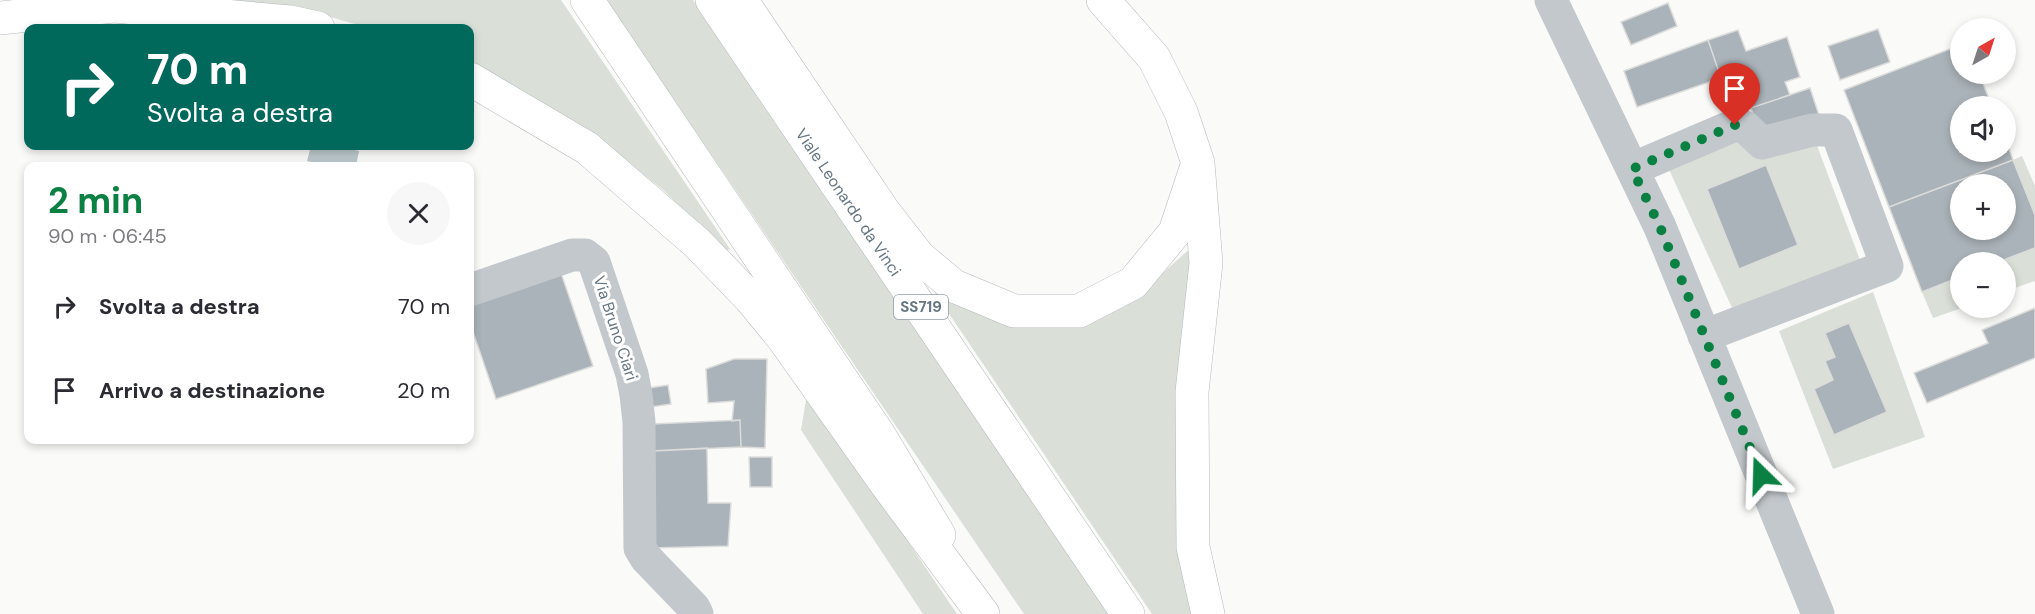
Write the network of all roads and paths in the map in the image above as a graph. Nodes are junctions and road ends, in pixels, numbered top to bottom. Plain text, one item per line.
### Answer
1 (587, 0) edge
2 (712, 0) edge
3 (741, 0) edge
4 (1103, 0) edge
5 (1551, 0) edge
6 (0, 18) edge
7 (299, 24) edge
8 (474, 81) edge
9 (1198, 163) junction
10 (1632, 169) junction
11 (474, 289) edge
12 (1704, 336) junction
13 (697, 614) edge
14 (982, 614) edge
15 (987, 614) edge
16 (1128, 614) edge
17 (1208, 614) edge
18 (1818, 614) edge

1 - 15 main road
2 - 16 main road, Viale Leonardo da Vinci / SS719
3 - 9 main road
4 - 9 main road
5 - 10 street
6 - 7 main road
8 - 14 main road
9 - 17 main road
10 - 12 street
10 - 12 street
11 - 13 street, Via Bruno Ciari
12 - 18 street

